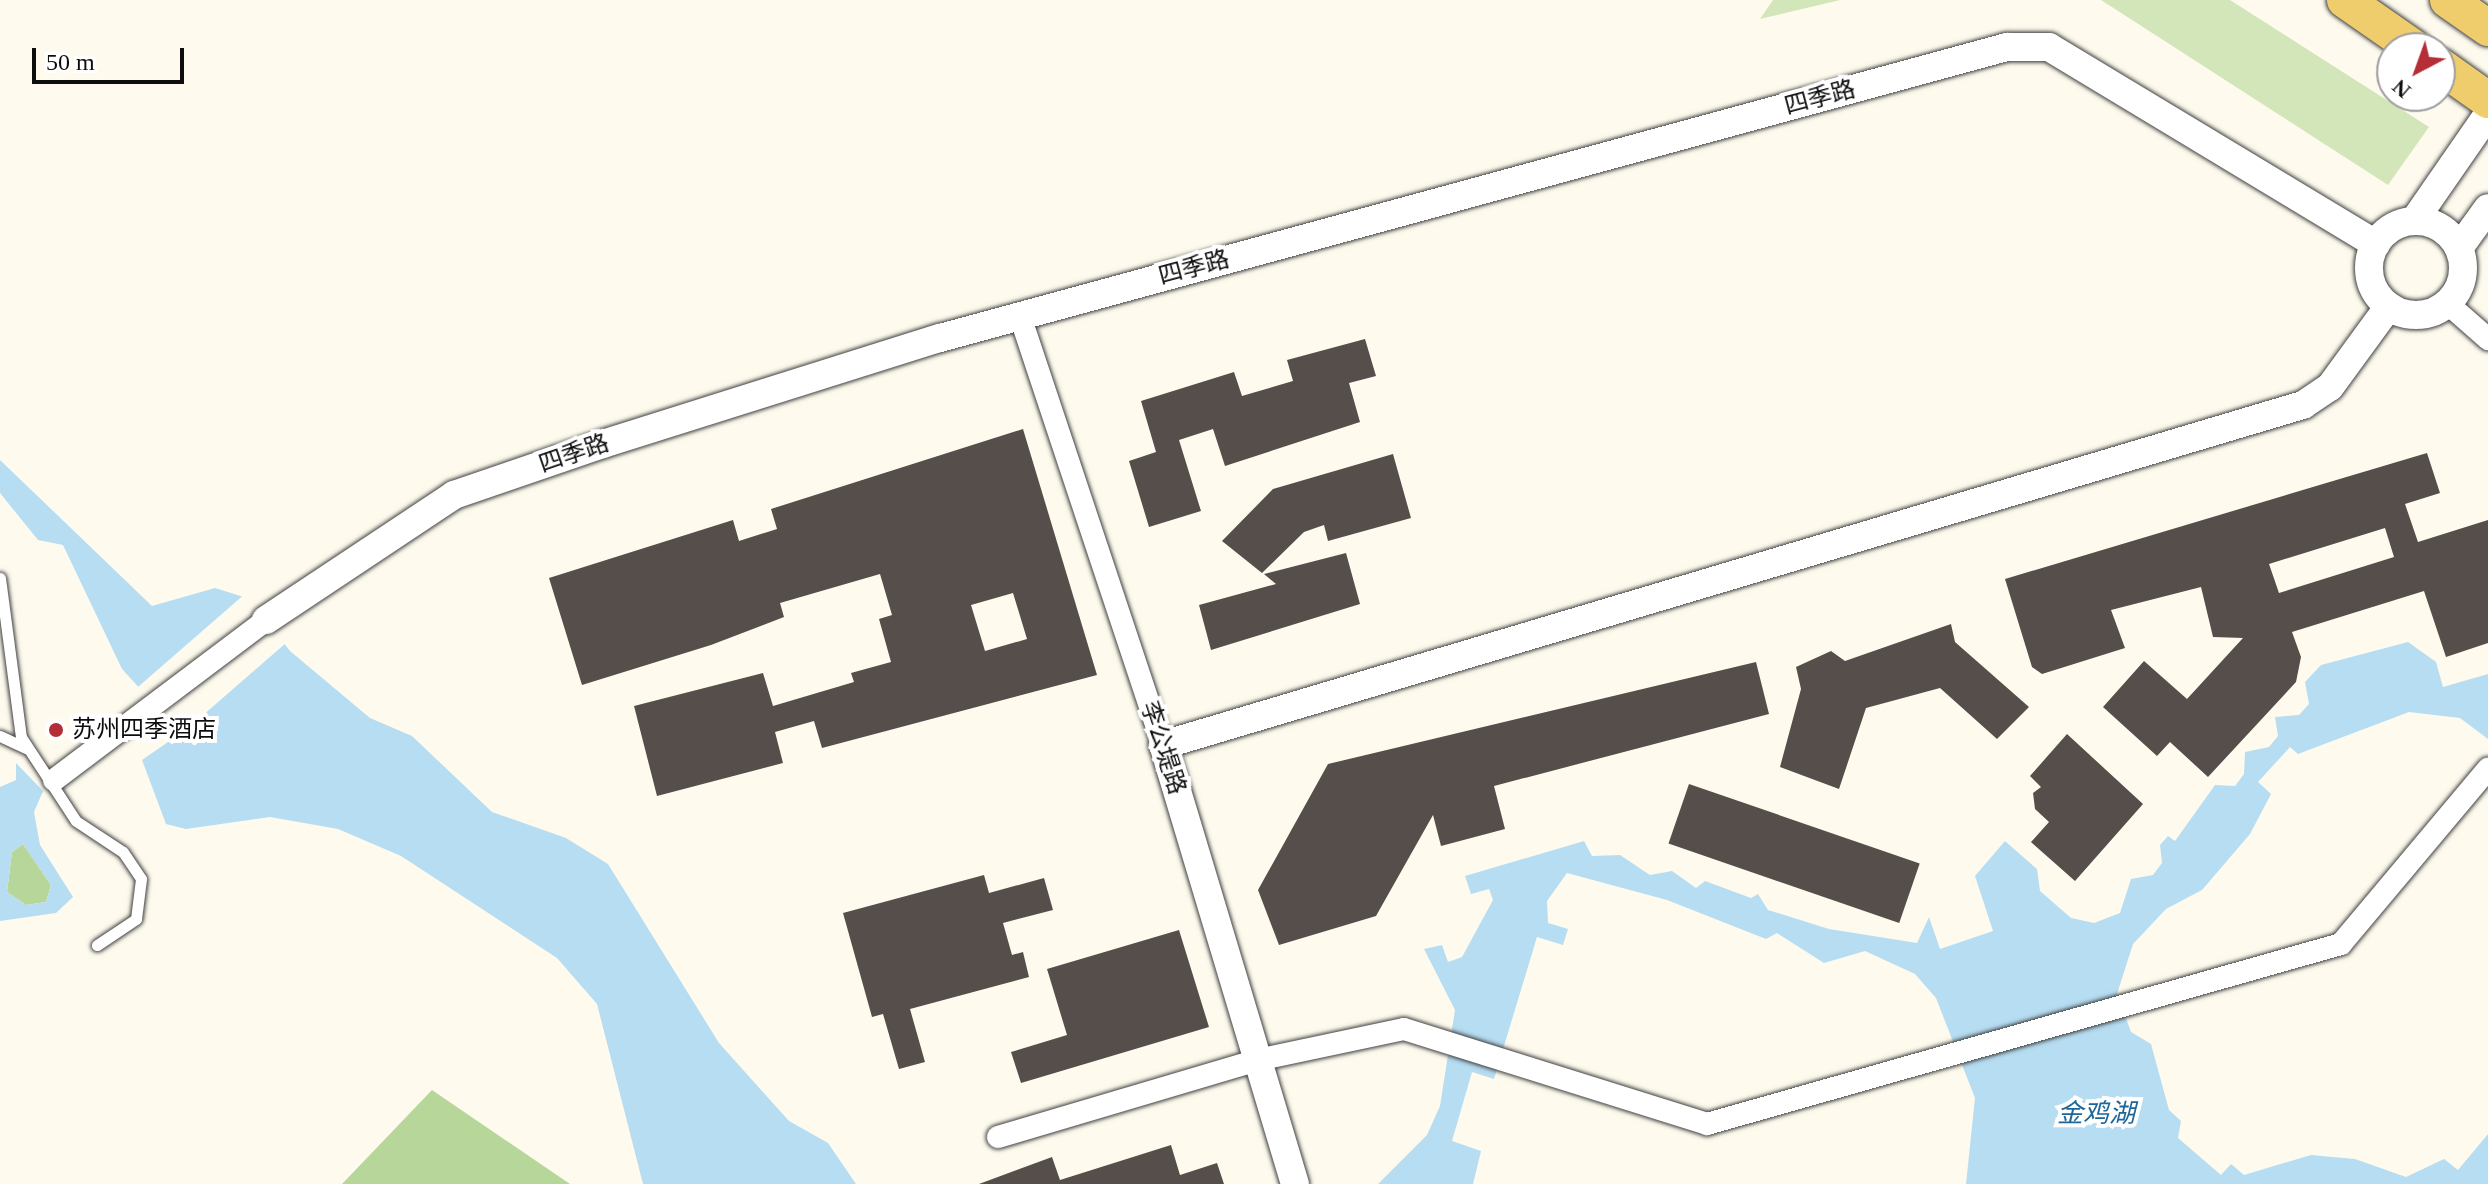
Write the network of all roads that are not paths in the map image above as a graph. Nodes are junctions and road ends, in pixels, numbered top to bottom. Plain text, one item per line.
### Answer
1 (2345, 0) edge
2 (2448, 0) edge
3 (2488, 28) edge
4 (2391, 32) edge
5 (2456, 77) edge
6 (2488, 100) edge
7 (2488, 114) edge
8 (2488, 208) edge
9 (2414, 221) junction
10 (2376, 244) junction
11 (2459, 248) junction
12 (2447, 303) junction
13 (2389, 306) junction
14 (1020, 316) junction
15 (2488, 339) edge
16 (0, 578) edge
17 (266, 620) joint
18 (0, 736) edge
19 (1163, 745) junction
20 (30, 750) junction
21 (2488, 769) edge
22 (54, 780) junction
23 (97, 945) dead end
24 (1262, 1059) junction
25 (998, 1137) dead end
26 (1295, 1184) edge

1 - 4 main road
2 - 3 main road
5 - 6 main road
7 - 9 street
8 - 11 street
9 - 10 street
9 - 11 street
10 - 13 street
10 - 14 street, 四季路
11 - 12 street
12 - 13 street
12 - 15 street
13 - 19 street
14 - 17 street, 四季路
14 - 19 street, 李公堤路
16 - 20 lane
17 - 22 street, 四季路
18 - 20 lane
19 - 24 street, 李公堤路
20 - 22 lane
21 - 24 street
22 - 23 lane
24 - 25 street
24 - 26 street, 李公堤路

